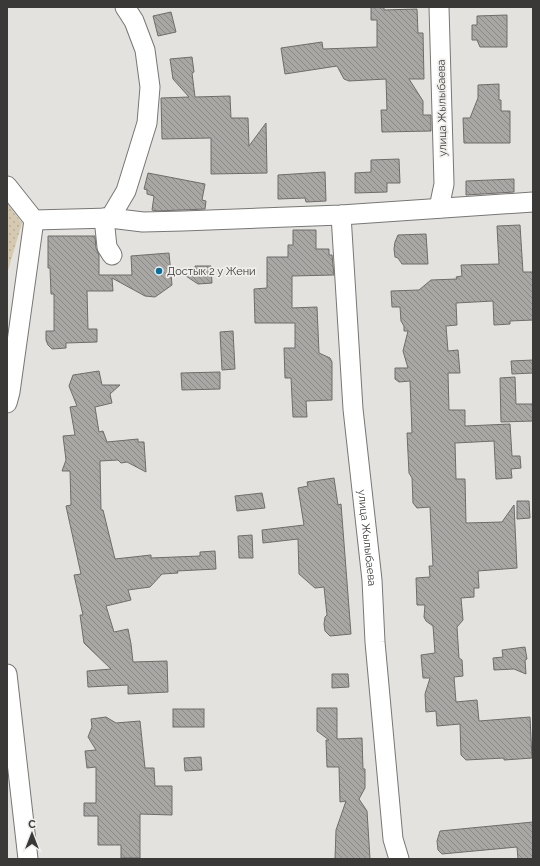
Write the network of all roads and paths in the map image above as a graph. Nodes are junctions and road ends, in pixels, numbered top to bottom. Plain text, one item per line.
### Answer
1 (125, 7) edge
2 (439, 7) edge
3 (7, 186) edge
4 (533, 202) edge
5 (438, 208) junction
6 (341, 215) junction
7 (107, 218) junction
8 (34, 220) junction
9 (112, 255) dead end
10 (7, 403) edge
11 (7, 674) edge
12 (28, 859) edge
13 (399, 859) edge

1 - 7 street
2 - 5 street, улица Жылыбаева
3 - 8 street
4 - 5 street
5 - 6 street
6 - 7 street
6 - 13 street, улица Жылыбаева
7 - 8 street
7 - 9 street
8 - 10 street
11 - 12 street

